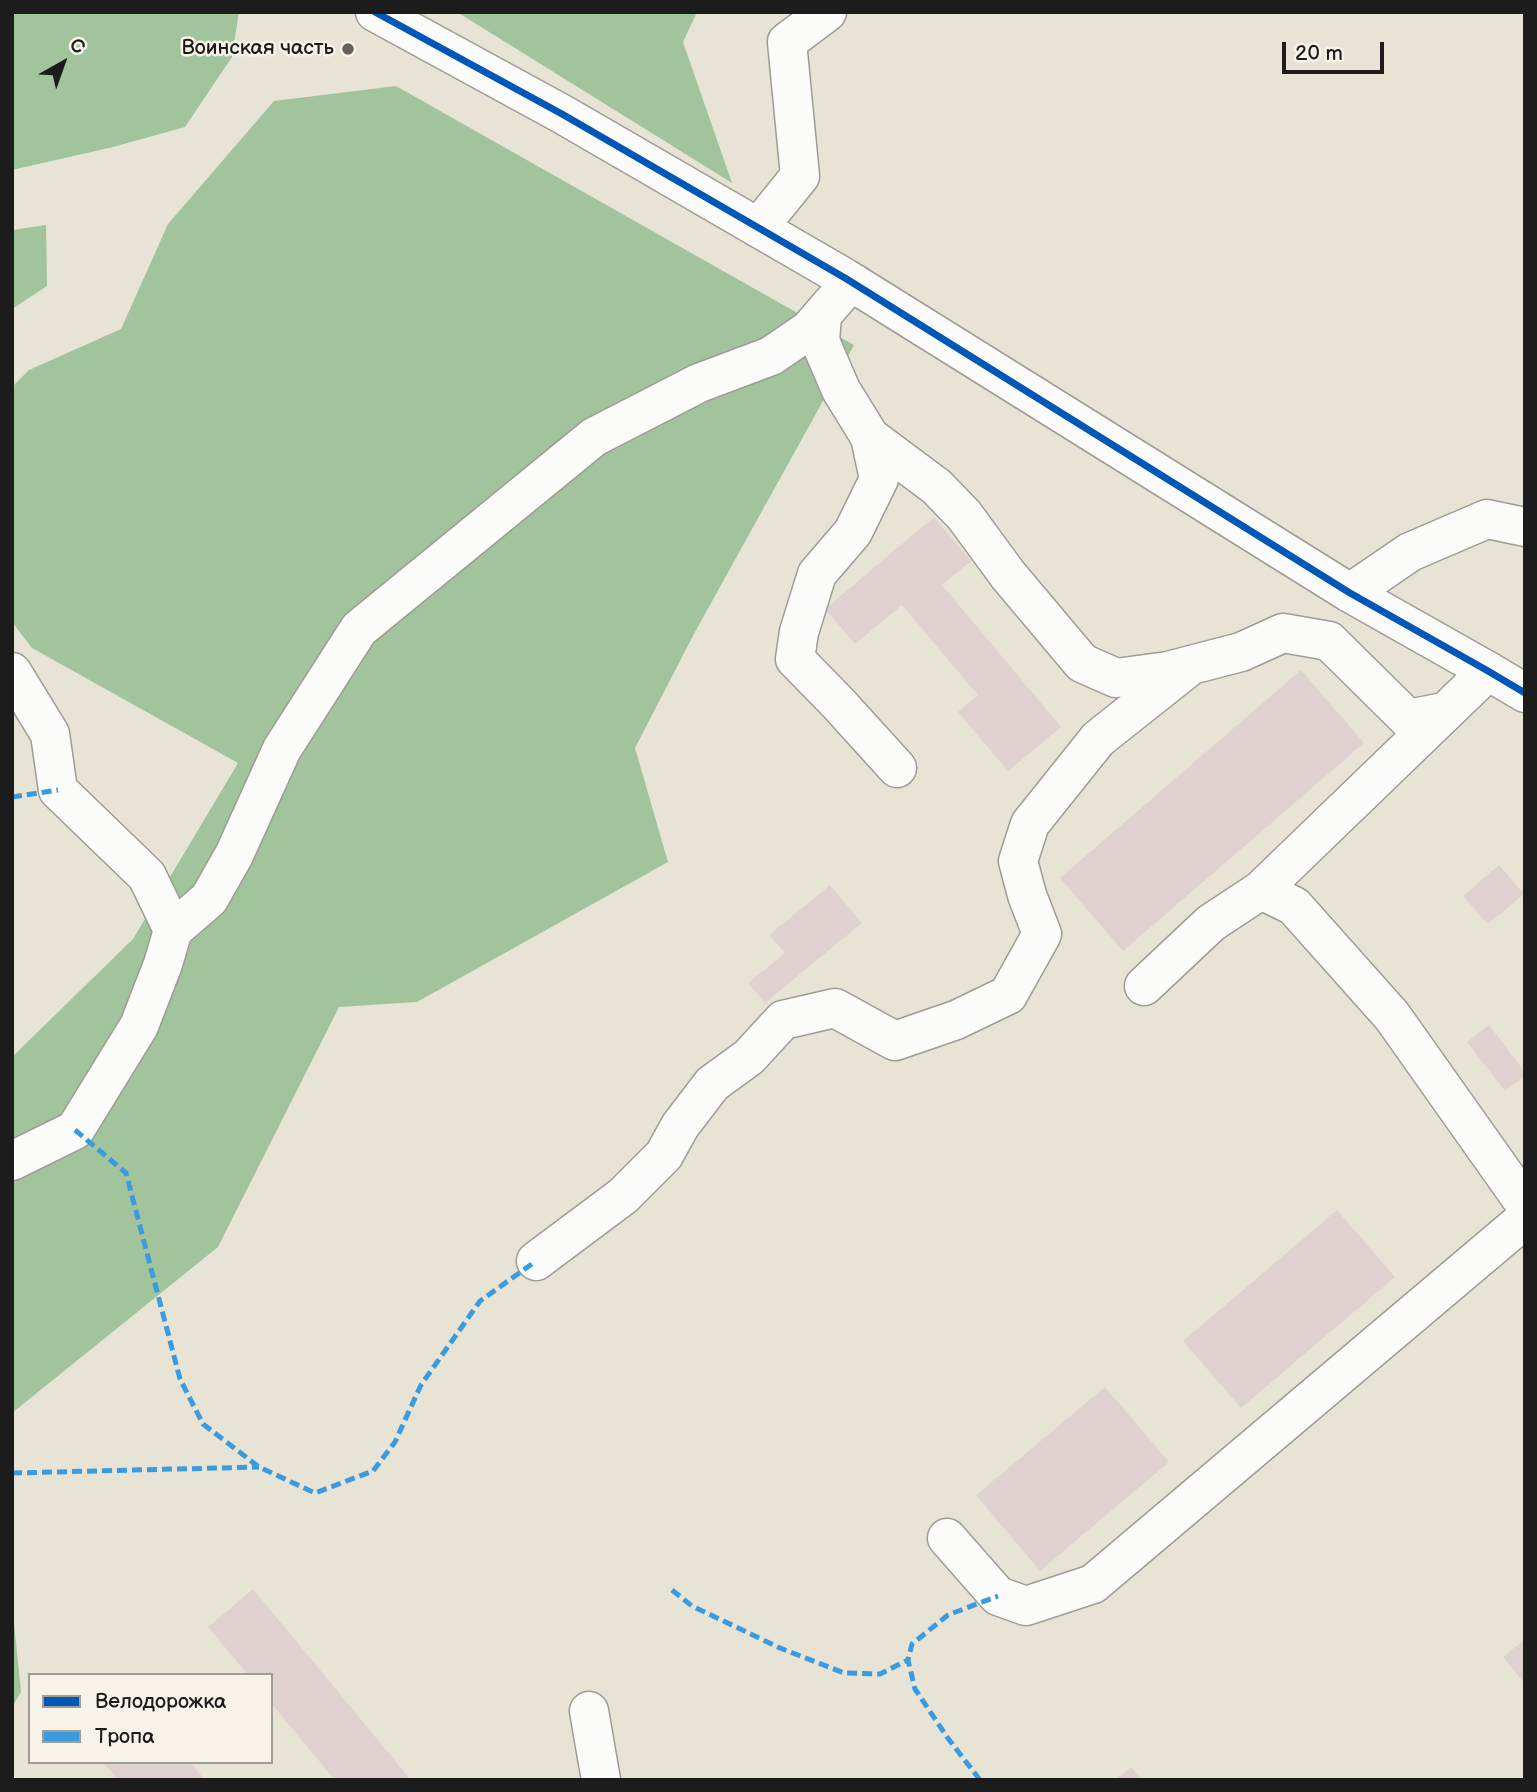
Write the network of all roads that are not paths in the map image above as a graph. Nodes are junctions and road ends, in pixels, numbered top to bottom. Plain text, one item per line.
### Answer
1 (375, 12) edge
2 (827, 12) edge
3 (758, 228) junction
4 (845, 278) junction
5 (822, 315) junction
6 (870, 436) junction
7 (1525, 527) edge
8 (1350, 593) junction
9 (1190, 666) junction
10 (1488, 671) junction
11 (12, 673) edge
12 (1525, 693) edge
13 (1444, 712) junction
14 (897, 768) dead end
15 (1261, 890) junction
16 (173, 930) junction
17 (1144, 986) dead end
18 (12, 1161) edge
19 (1525, 1204) edge
20 (1525, 1219) edge
21 (536, 1261) dead end
22 (947, 1538) dead end
23 (589, 1711) dead end
24 (601, 1780) edge

1 - 3 street
2 - 3 street
3 - 4 street
4 - 5 street
4 - 8 street
5 - 6 street
5 - 16 street
6 - 9 street
6 - 14 street
7 - 8 street
8 - 10 street
9 - 13 street
9 - 21 street
10 - 12 street
10 - 13 street
11 - 16 street
13 - 15 street
15 - 17 street
15 - 19 street
16 - 18 street
20 - 22 street
23 - 24 street

